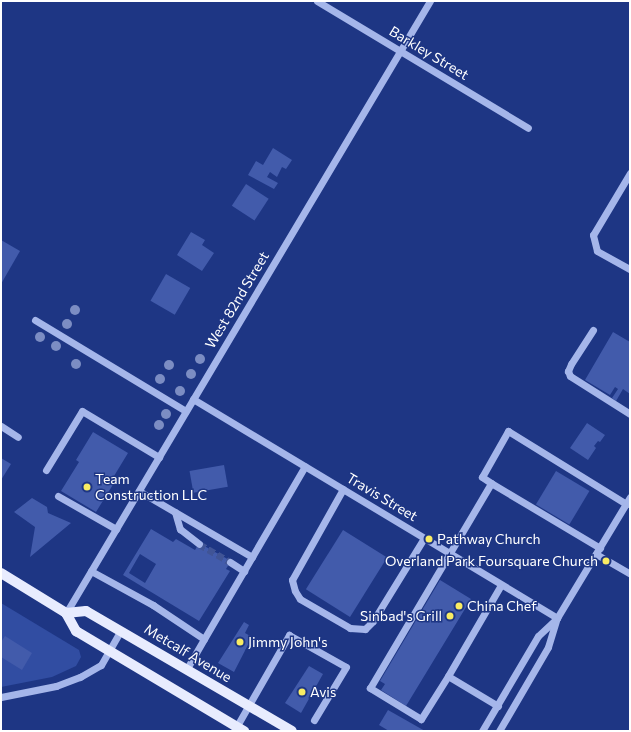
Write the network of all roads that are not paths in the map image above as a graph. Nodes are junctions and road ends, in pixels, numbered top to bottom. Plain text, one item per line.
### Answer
1 (317, 1) edge
2 (430, 1) edge
3 (400, 51) junction
4 (528, 128) dead end
5 (630, 174) edge
6 (630, 269) edge
7 (35, 320) dead end
8 (593, 330) dead end
9 (193, 399) junction
10 (186, 411) junction
11 (630, 414) edge
12 (1, 426) edge
13 (18, 436) dead end
14 (159, 457) junction
15 (305, 466) junction
16 (46, 470) dead end
17 (491, 482) junction
18 (342, 489) junction
19 (139, 490) junction
20 (58, 496) dead end
21 (630, 497) edge
22 (626, 504) junction
23 (175, 512) junction
24 (116, 529) junction
25 (424, 538) junction
26 (199, 544) tunnel mouth
27 (598, 551) junction
28 (450, 554) junction
29 (252, 557) junction
30 (230, 562) tunnel mouth
31 (244, 570) junction
32 (91, 571) junction
33 (1, 573) edge
34 (630, 574) edge
35 (502, 585) junction
36 (66, 613) junction
37 (557, 618) junction
38 (121, 630) junction
39 (204, 639) junction
40 (108, 651) junction
41 (187, 669) junction
42 (448, 676) junction
43 (1, 697) edge
44 (249, 706) junction
45 (498, 706) junction
46 (314, 720) dead end
47 (238, 730) edge
48 (502, 730) edge
49 (292, 731) edge
50 (482, 731) edge

1 - 3 street, Barkley Street
2 - 3 street, West 82nd Street
3 - 4 street, Barkley Street
3 - 9 street, West 82nd Street
5 - 6 street
7 - 10 street
8 - 11 street
9 - 10 street, West 82nd Street
9 - 15 street, Travis Street
10 - 14 street, West 82nd Street
12 - 13 street
14 - 16 street
14 - 19 street, West 82nd Street
15 - 18 street, Travis Street
15 - 29 street
17 - 22 street
17 - 27 street
17 - 28 street
18 - 25 street, Travis Street
18 - 25 street
19 - 23 street
19 - 24 street, West 82nd Street
20 - 24 street
21 - 22 street
22 - 27 street
23 - 26 street
23 - 29 street
24 - 32 street, West 82nd Street
25 - 28 street, Travis Street
27 - 34 street
27 - 37 street
28 - 35 street, Travis Street
28 - 42 street
29 - 31 street
30 - 31 street
31 - 39 street
32 - 36 street, West 82nd Street
32 - 39 street
33 - 36 main road
35 - 37 street, Travis Street
35 - 42 street
36 - 38 main road, Metcalf Avenue
36 - 40 main road
37 - 45 street
37 - 48 street
38 - 40 street
38 - 41 main road, Metcalf Avenue
39 - 41 street
40 - 43 street
40 - 47 main road
41 - 44 main road, Metcalf Avenue
42 - 45 street
44 - 46 street
44 - 47 street
44 - 49 main road, Metcalf Avenue
45 - 50 street

